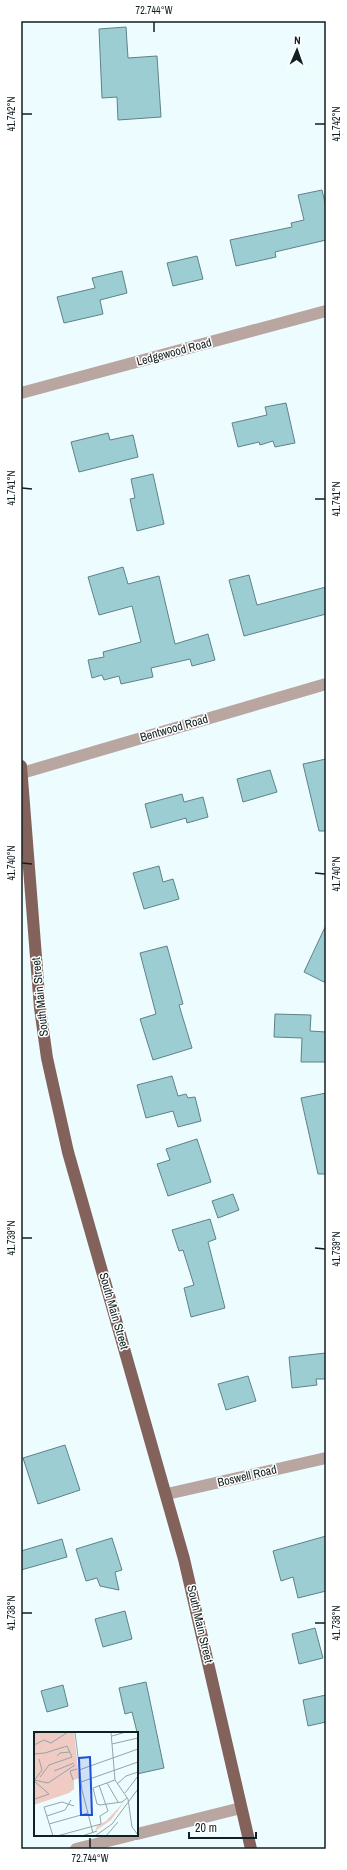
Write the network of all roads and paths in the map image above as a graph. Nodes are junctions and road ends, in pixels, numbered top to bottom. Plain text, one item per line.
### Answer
1 (326, 311) edge
2 (21, 393) edge
3 (326, 684) edge
4 (21, 766) edge
5 (22, 773) edge
6 (326, 1458) edge
7 (167, 1494) junction
8 (241, 1808) junction
9 (138, 1834) edge
10 (128, 1836) edge
11 (76, 1849) edge
12 (251, 1849) edge

1 - 2 street, Ledgewood Road
3 - 5 street, Bentwood Road
4 - 5 main road, South Main Street
5 - 7 main road, South Main Street
6 - 7 street, Boswell Road
7 - 8 main road, South Main Street
8 - 9 street
8 - 12 main road, South Main Street
10 - 11 street

